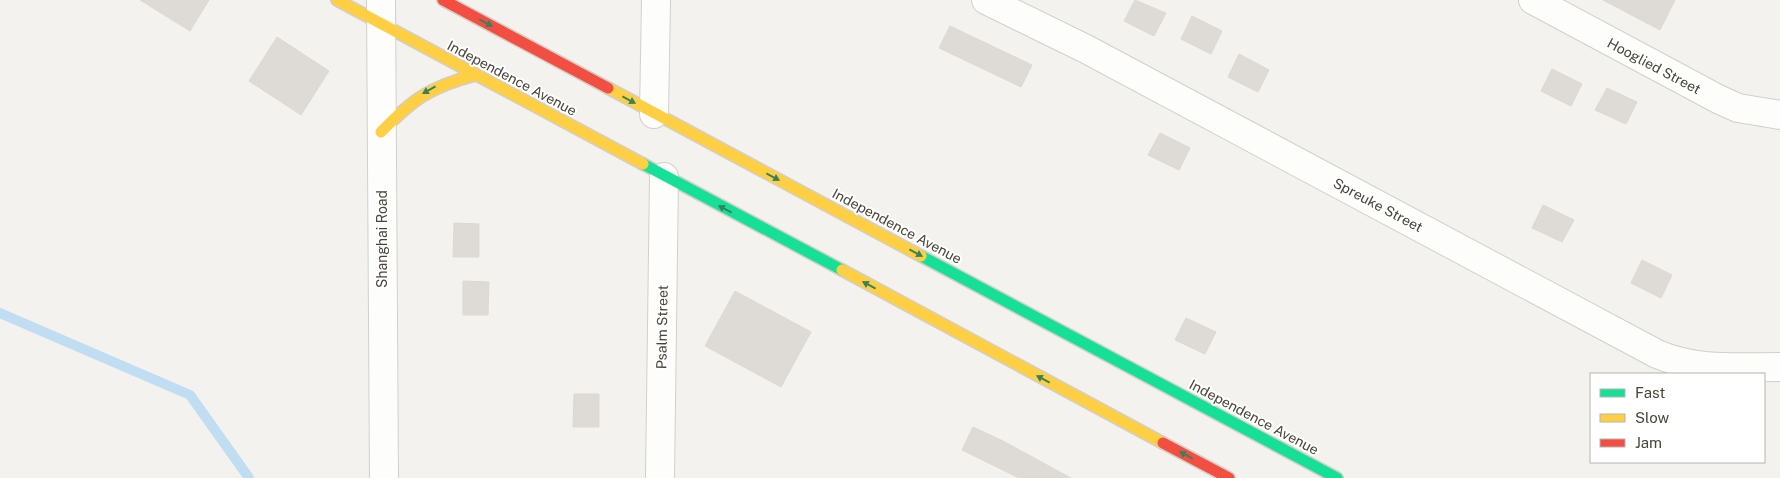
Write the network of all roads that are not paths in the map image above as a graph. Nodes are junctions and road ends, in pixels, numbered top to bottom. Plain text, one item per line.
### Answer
1 (337, 0) edge
2 (443, 0) edge
3 (656, 0) edge
4 (986, 0) edge
5 (1533, 0) edge
6 (380, 11) edge
7 (475, 75) junction
8 (654, 114) junction
9 (1780, 115) edge
10 (381, 132) junction
11 (664, 176) junction
12 (1780, 367) edge
13 (384, 478) edge
14 (660, 478) edge
15 (1229, 478) edge
16 (1337, 478) edge

1 - 6 main road, Independence Avenue
2 -> 8 main road, Independence Avenue
3 - 8 street
4 - 12 street, Spreuke Street
5 - 9 street, Hooglied Street
6 - 7 main road, Independence Avenue
6 - 10 street, Shanghai Road
7 -> 10 main road
7 - 11 main road, Independence Avenue
8 -> 16 main road, Independence Avenue
10 - 13 street, Shanghai Road
11 - 14 street, Psalm Street
15 -> 11 main road, Independence Avenue

